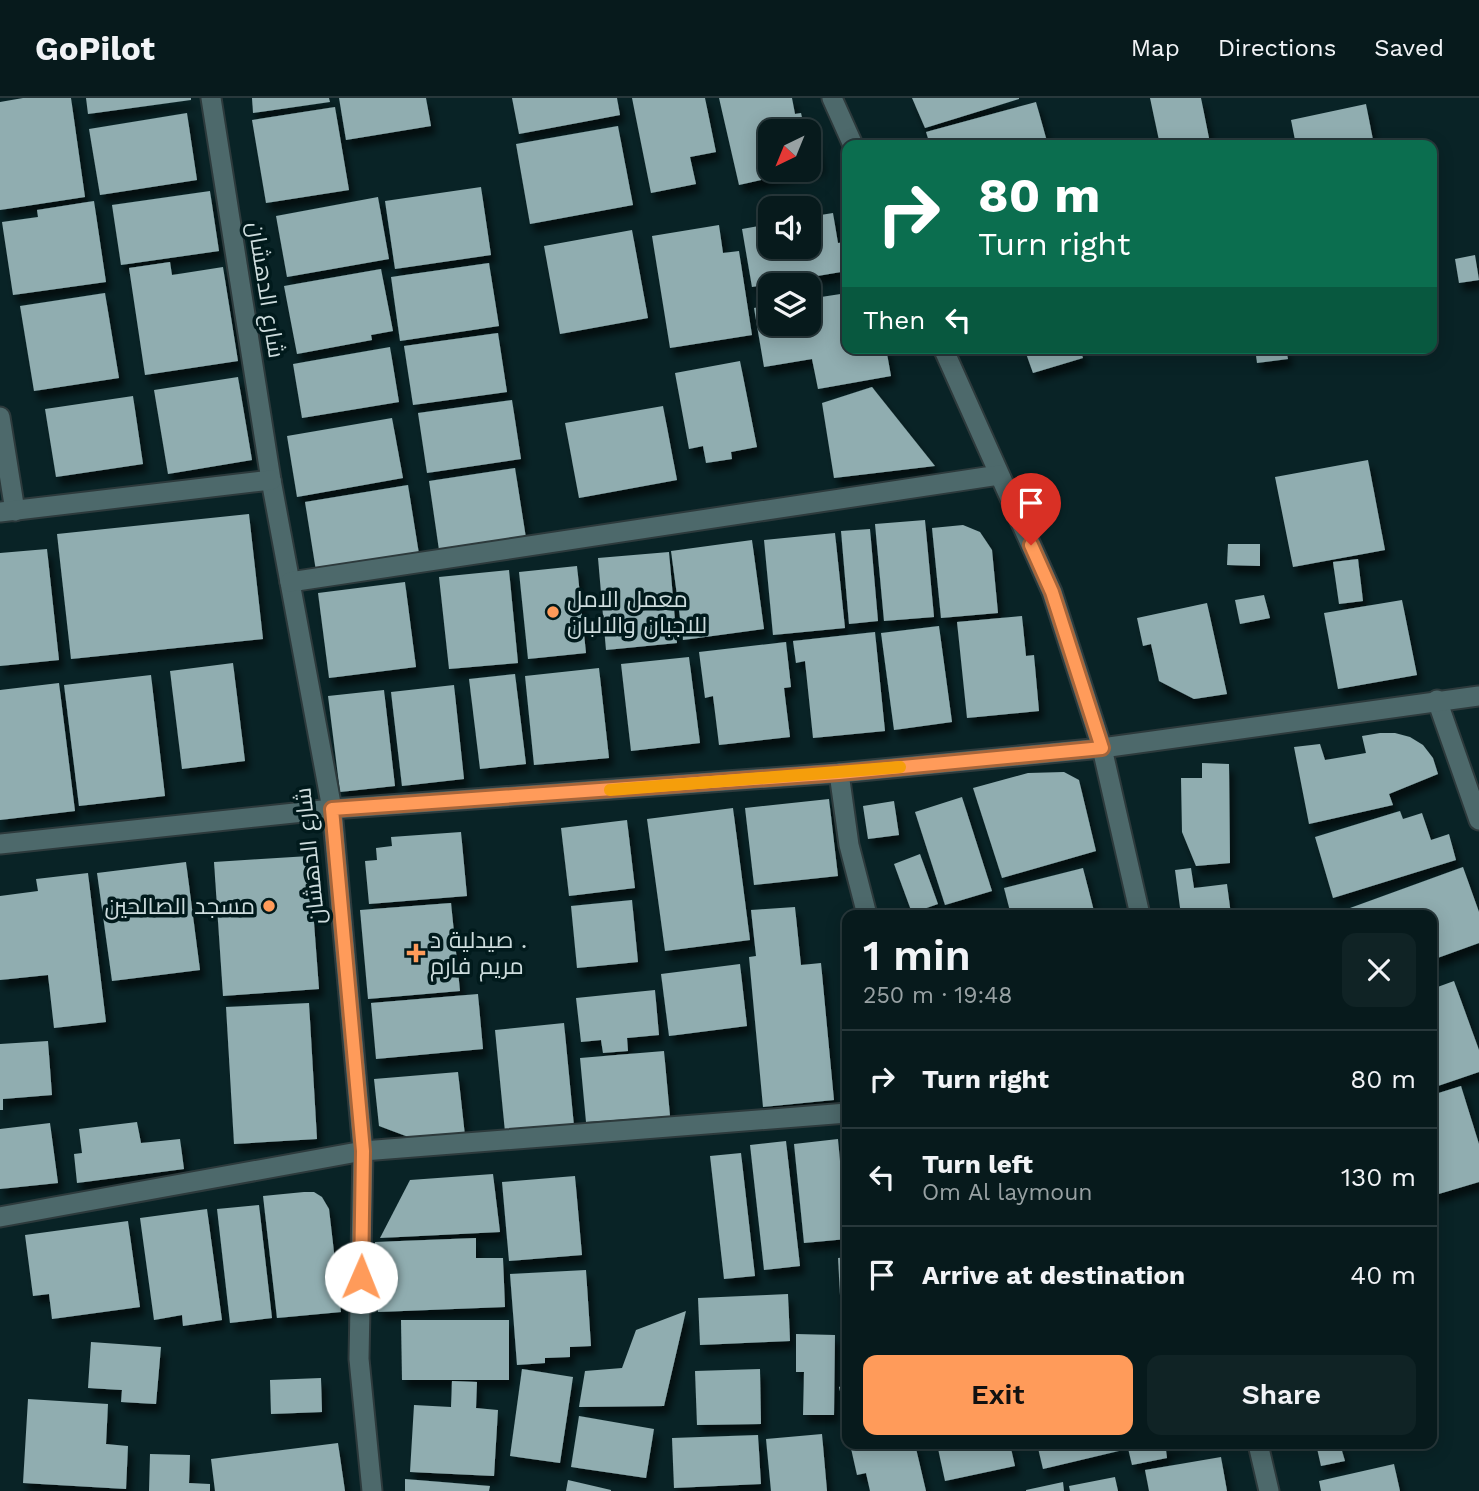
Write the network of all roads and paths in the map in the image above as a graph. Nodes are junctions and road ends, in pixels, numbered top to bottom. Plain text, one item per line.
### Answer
1 (211, 98) edge
2 (832, 98) edge
3 (851, 140) edge
4 (946, 354) edge
5 (0, 418) edge
6 (999, 475) junction
7 (271, 480) junction
8 (8, 512) edge
9 (290, 582) junction
10 (1479, 696) edge
11 (1437, 700) junction
12 (1102, 748) junction
13 (839, 773) junction
14 (332, 809) junction
15 (1479, 820) edge
16 (0, 844) edge
17 (866, 910) edge
18 (1139, 910) edge
19 (842, 1113) edge
20 (363, 1151) junction
21 (0, 1217) edge
22 (1259, 1449) edge
23 (372, 1491) edge
24 (1269, 1491) edge

1 - 7 street, شارع الدهشان
2 - 3 street
4 - 6 street
5 - 8 street
6 - 9 street
6 - 12 street
7 - 8 street
7 - 9 street, شارع الدهشان
9 - 14 street, شارع الدهشان
10 - 11 street
11 - 12 street
11 - 15 street
12 - 13 street
12 - 18 street
13 - 14 street
13 - 17 street
14 - 16 street
14 - 20 street, شارع الدهشان
19 - 20 street
20 - 21 street
20 - 23 street, شارع الدهشان
22 - 24 street

